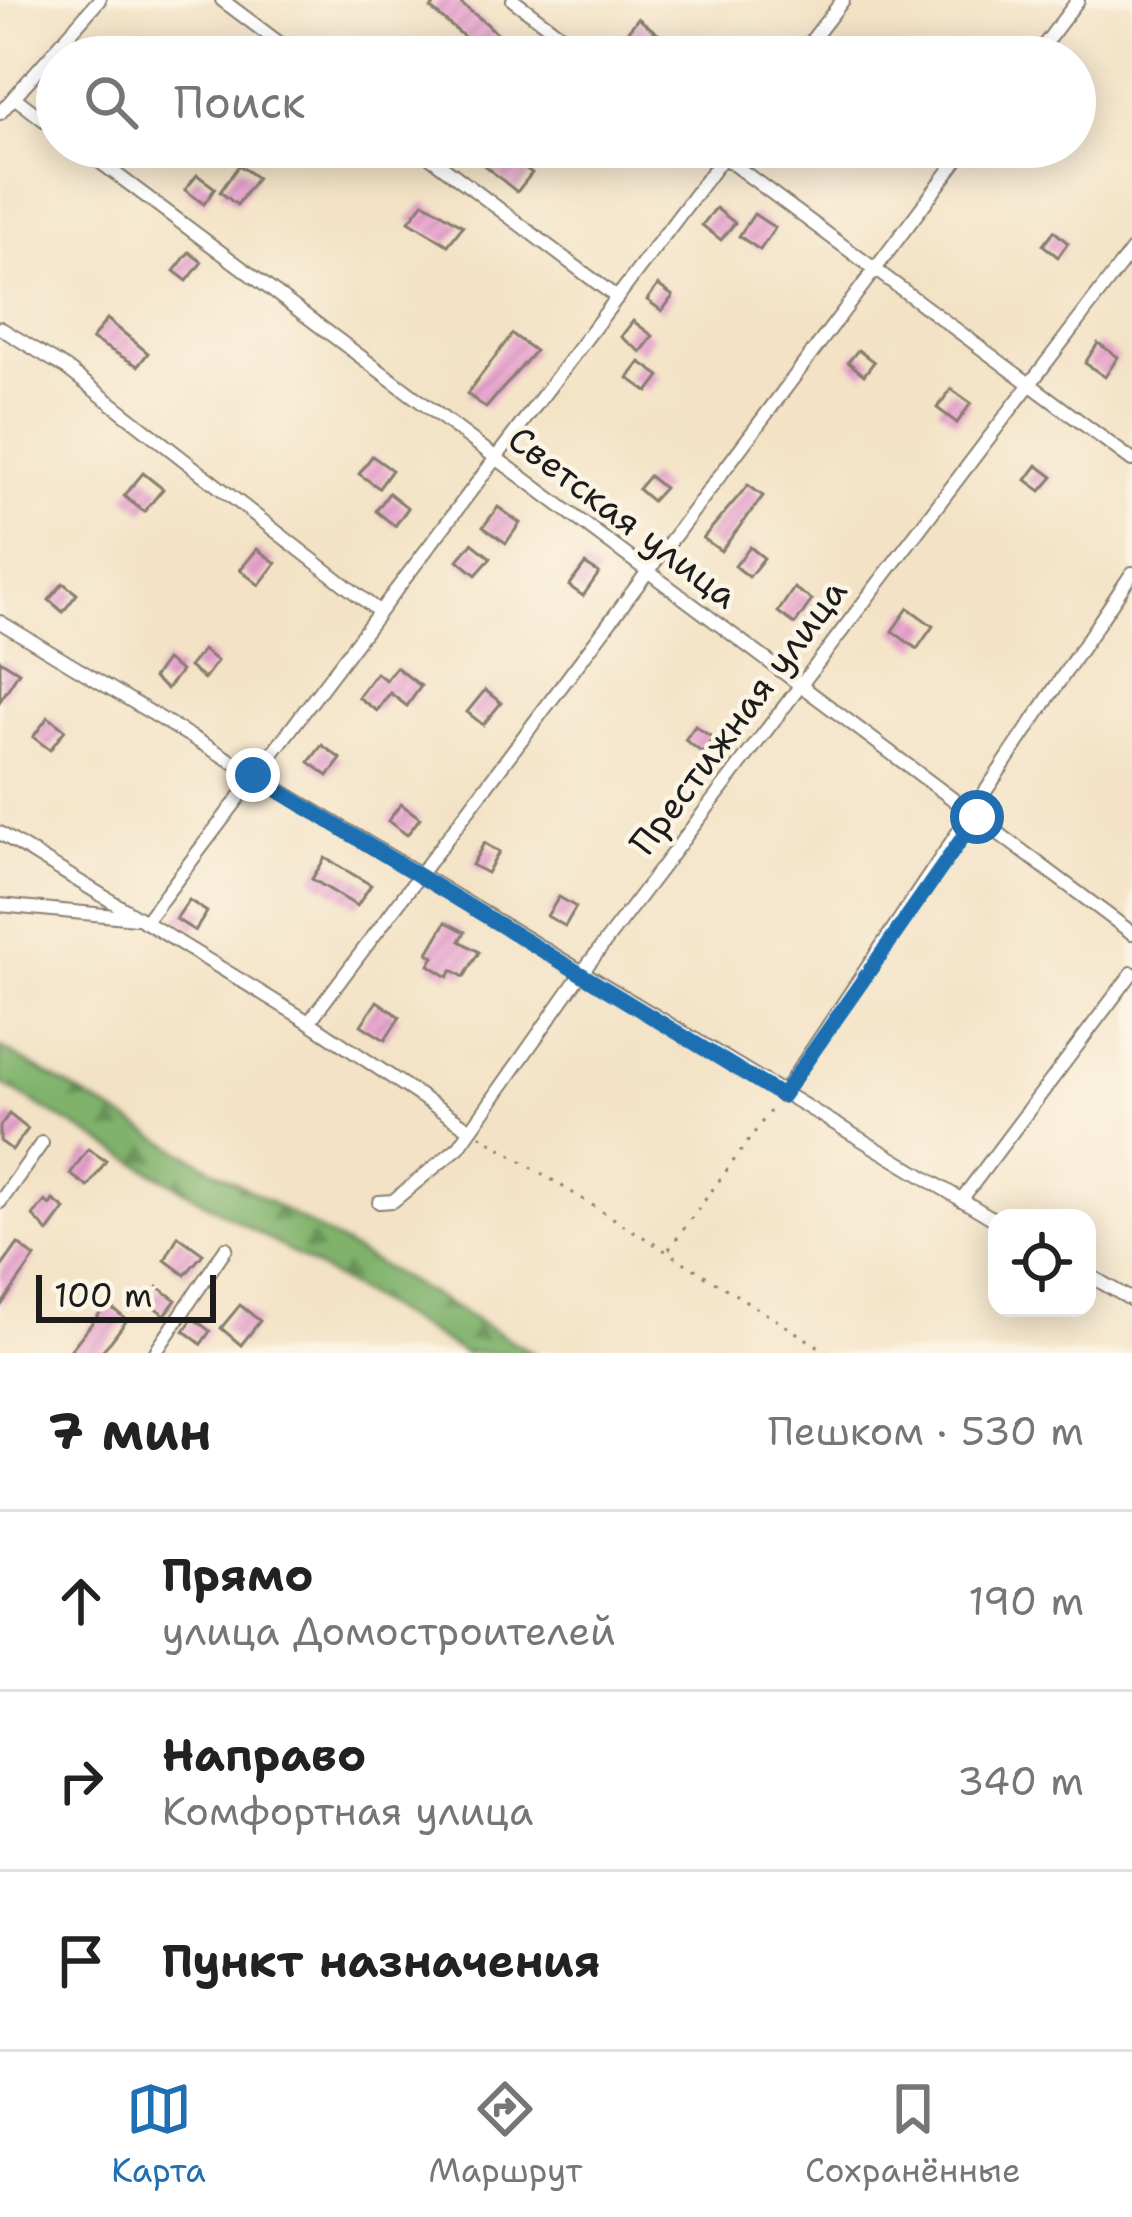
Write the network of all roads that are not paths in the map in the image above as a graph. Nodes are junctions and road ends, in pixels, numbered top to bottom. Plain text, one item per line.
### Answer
1 (100, 0) edge
2 (222, 0) edge
3 (513, 0) edge
4 (1078, 0) edge
5 (837, 2) edge
6 (68, 36) edge
7 (270, 36) edge
8 (562, 36) edge
9 (814, 36) edge
10 (1051, 36) edge
11 (36, 73) edge
12 (14, 98) junction
13 (0, 113) edge
14 (36, 114) edge
15 (108, 168) edge
16 (446, 168) edge
17 (715, 168) edge
18 (747, 168) edge
19 (952, 168) edge
20 (1132, 250) edge
21 (875, 270) junction
22 (616, 296) junction
23 (0, 328) edge
24 (1029, 384) junction
25 (493, 457) junction
26 (1132, 460) edge
27 (647, 573) junction
28 (1132, 573) edge
29 (377, 610) junction
30 (0, 622) edge
31 (799, 685) junction
32 (253, 775) junction
33 (974, 814) junction
34 (0, 833) edge
35 (419, 876) junction
36 (0, 905) edge
37 (142, 920) junction
38 (1132, 933) edge
39 (1132, 973) edge
40 (580, 975) junction
41 (309, 1022) junction
42 (782, 1096) junction
43 (468, 1128) junction
44 (43, 1143) dead end
45 (961, 1200) junction
46 (0, 1202) edge
47 (379, 1202) dead end
48 (988, 1216) edge
49 (226, 1248) dead end
50 (1096, 1279) edge
51 (1132, 1300) edge
52 (155, 1353) edge

1 - 6 street
2 - 7 street
3 - 8 street
4 - 10 street
5 - 9 street
11 - 12 street
12 - 13 street
12 - 14 street
15 - 25 street, Светская улица
16 - 22 street
17 - 22 street
18 - 21 street
19 - 21 street
20 - 24 street, Престижная улица
21 - 24 street
21 - 27 street
22 - 25 street
23 - 29 street
24 - 26 street
24 - 31 street, Престижная улица
25 - 27 street, Светская улица
25 - 29 street
27 - 31 street, Светская улица
27 - 35 street
28 - 33 street
29 - 32 street
30 - 32 street
31 - 33 street, Светская улица
31 - 40 street, Престижная улица
32 - 35 street
32 - 37 street
33 - 38 street, Светская улица
33 - 42 street
34 - 37 street
35 - 40 street
35 - 41 street
36 - 37 street
37 - 41 street
39 - 45 street
40 - 42 street
40 - 43 street, Престижная улица
41 - 43 street
42 - 45 street
43 - 47 street, Престижная улица
44 - 46 street
45 - 48 street
49 - 52 street
50 - 51 street

